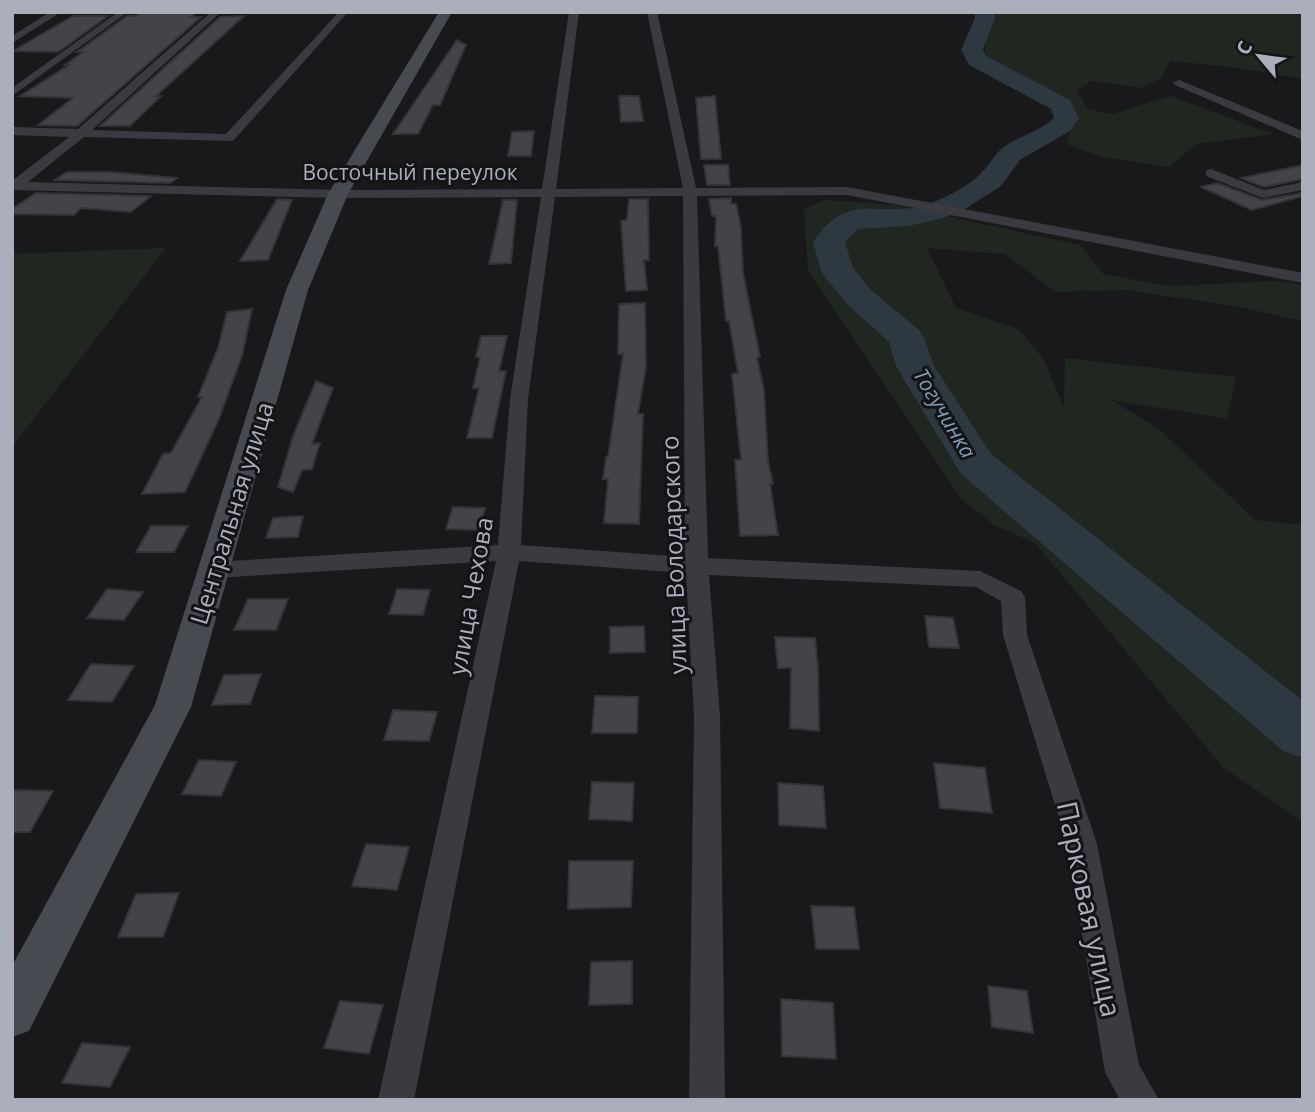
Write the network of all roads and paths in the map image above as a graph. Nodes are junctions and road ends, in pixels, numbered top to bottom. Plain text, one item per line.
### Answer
1 (57, 12) edge
2 (124, 12) edge
3 (218, 12) edge
4 (344, 12) edge
5 (446, 12) edge
6 (575, 12) edge
7 (652, 12) edge
8 (12, 40) edge
9 (1179, 83) dead end
10 (12, 93) edge
11 (12, 131) edge
12 (81, 133) junction
13 (1303, 136) edge
14 (1211, 173) dead end
15 (13, 186) edge
16 (1303, 186) edge
17 (690, 190) junction
18 (338, 194) junction
19 (547, 194) junction
20 (1303, 278) edge
21 (509, 552) junction
22 (697, 566) junction
23 (214, 570) junction
24 (12, 1014) edge
25 (396, 1100) edge
26 (707, 1100) edge
27 (1141, 1100) edge

1 - 8 street
2 - 10 street
3 - 12 street
4 - 12 street
5 - 18 main road, Центральная улица
6 - 19 street, улица Чехова
7 - 17 street, улица Володарского
9 - 13 street
11 - 12 street
12 - 15 street
14 - 16 street
15 - 18 street, Восточный переулок
17 - 19 street, Восточный переулок
17 - 20 street, Восточный переулок
17 - 22 street, улица Володарского
18 - 19 street, Восточный переулок
18 - 23 main road, Центральная улица
19 - 21 street, улица Чехова
21 - 22 street
21 - 23 street
21 - 25 street, улица Чехова
22 - 26 street, улица Володарского
22 - 27 street, Парковая улица
23 - 24 main road, Центральная улица

